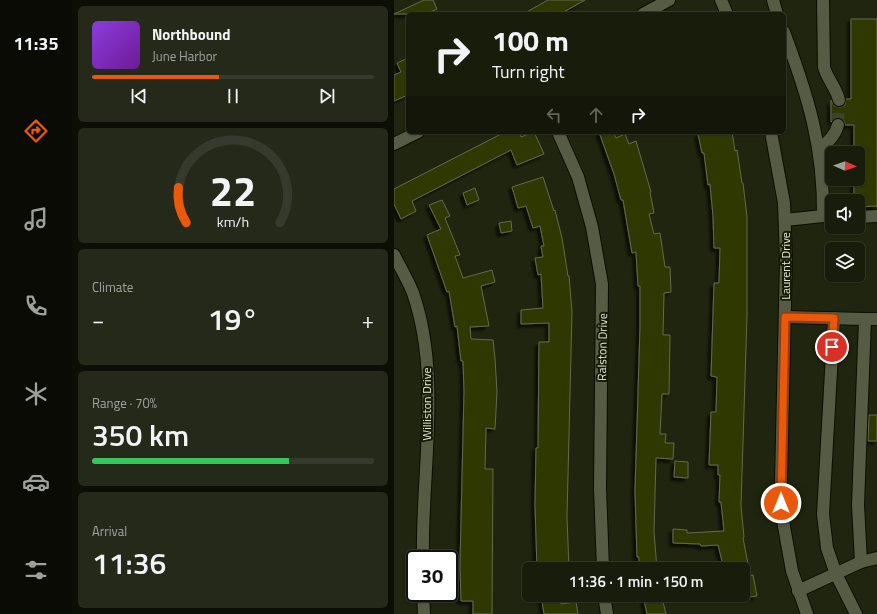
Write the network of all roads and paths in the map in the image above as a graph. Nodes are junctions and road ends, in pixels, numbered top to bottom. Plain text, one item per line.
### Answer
1 (669, 0) edge
2 (720, 0) edge
3 (773, 0) edge
4 (824, 0) edge
5 (647, 12) edge
6 (726, 12) edge
7 (776, 12) edge
8 (786, 38) edge
9 (839, 100) tunnel mouth
10 (838, 125) tunnel mouth
11 (414, 134) edge
12 (559, 134) edge
13 (772, 134) edge
14 (394, 144) edge
15 (819, 149) junction
16 (825, 199) edge
17 (825, 216) edge
18 (877, 216) edge
19 (865, 217) edge
20 (785, 220) junction
21 (394, 255) edge
22 (785, 317) junction
23 (834, 318) junction
24 (871, 319) edge
25 (423, 550) edge
26 (877, 558) edge
27 (603, 562) edge
28 (861, 562) junction
29 (836, 574) junction
30 (798, 591) junction
31 (423, 602) edge
32 (605, 602) edge
33 (424, 614) edge
34 (607, 614) edge
35 (807, 614) edge
36 (856, 614) edge

1 - 5 street
2 - 6 street
3 - 7 street
4 - 9 street
8 - 15 street
10 - 15 street
11 - 14 street
12 - 27 street, Ralston Drive
13 - 20 street, Laurent Drive
15 - 16 street
17 - 20 street
18 - 19 street
20 - 22 street, Laurent Drive
21 - 25 street, Williston Drive
22 - 23 street
22 - 30 street, Laurent Drive
23 - 24 street
23 - 29 street
24 - 28 street
26 - 28 street
28 - 29 street
29 - 30 street
29 - 36 street
30 - 35 street, Laurent Drive
31 - 33 street
32 - 34 street

